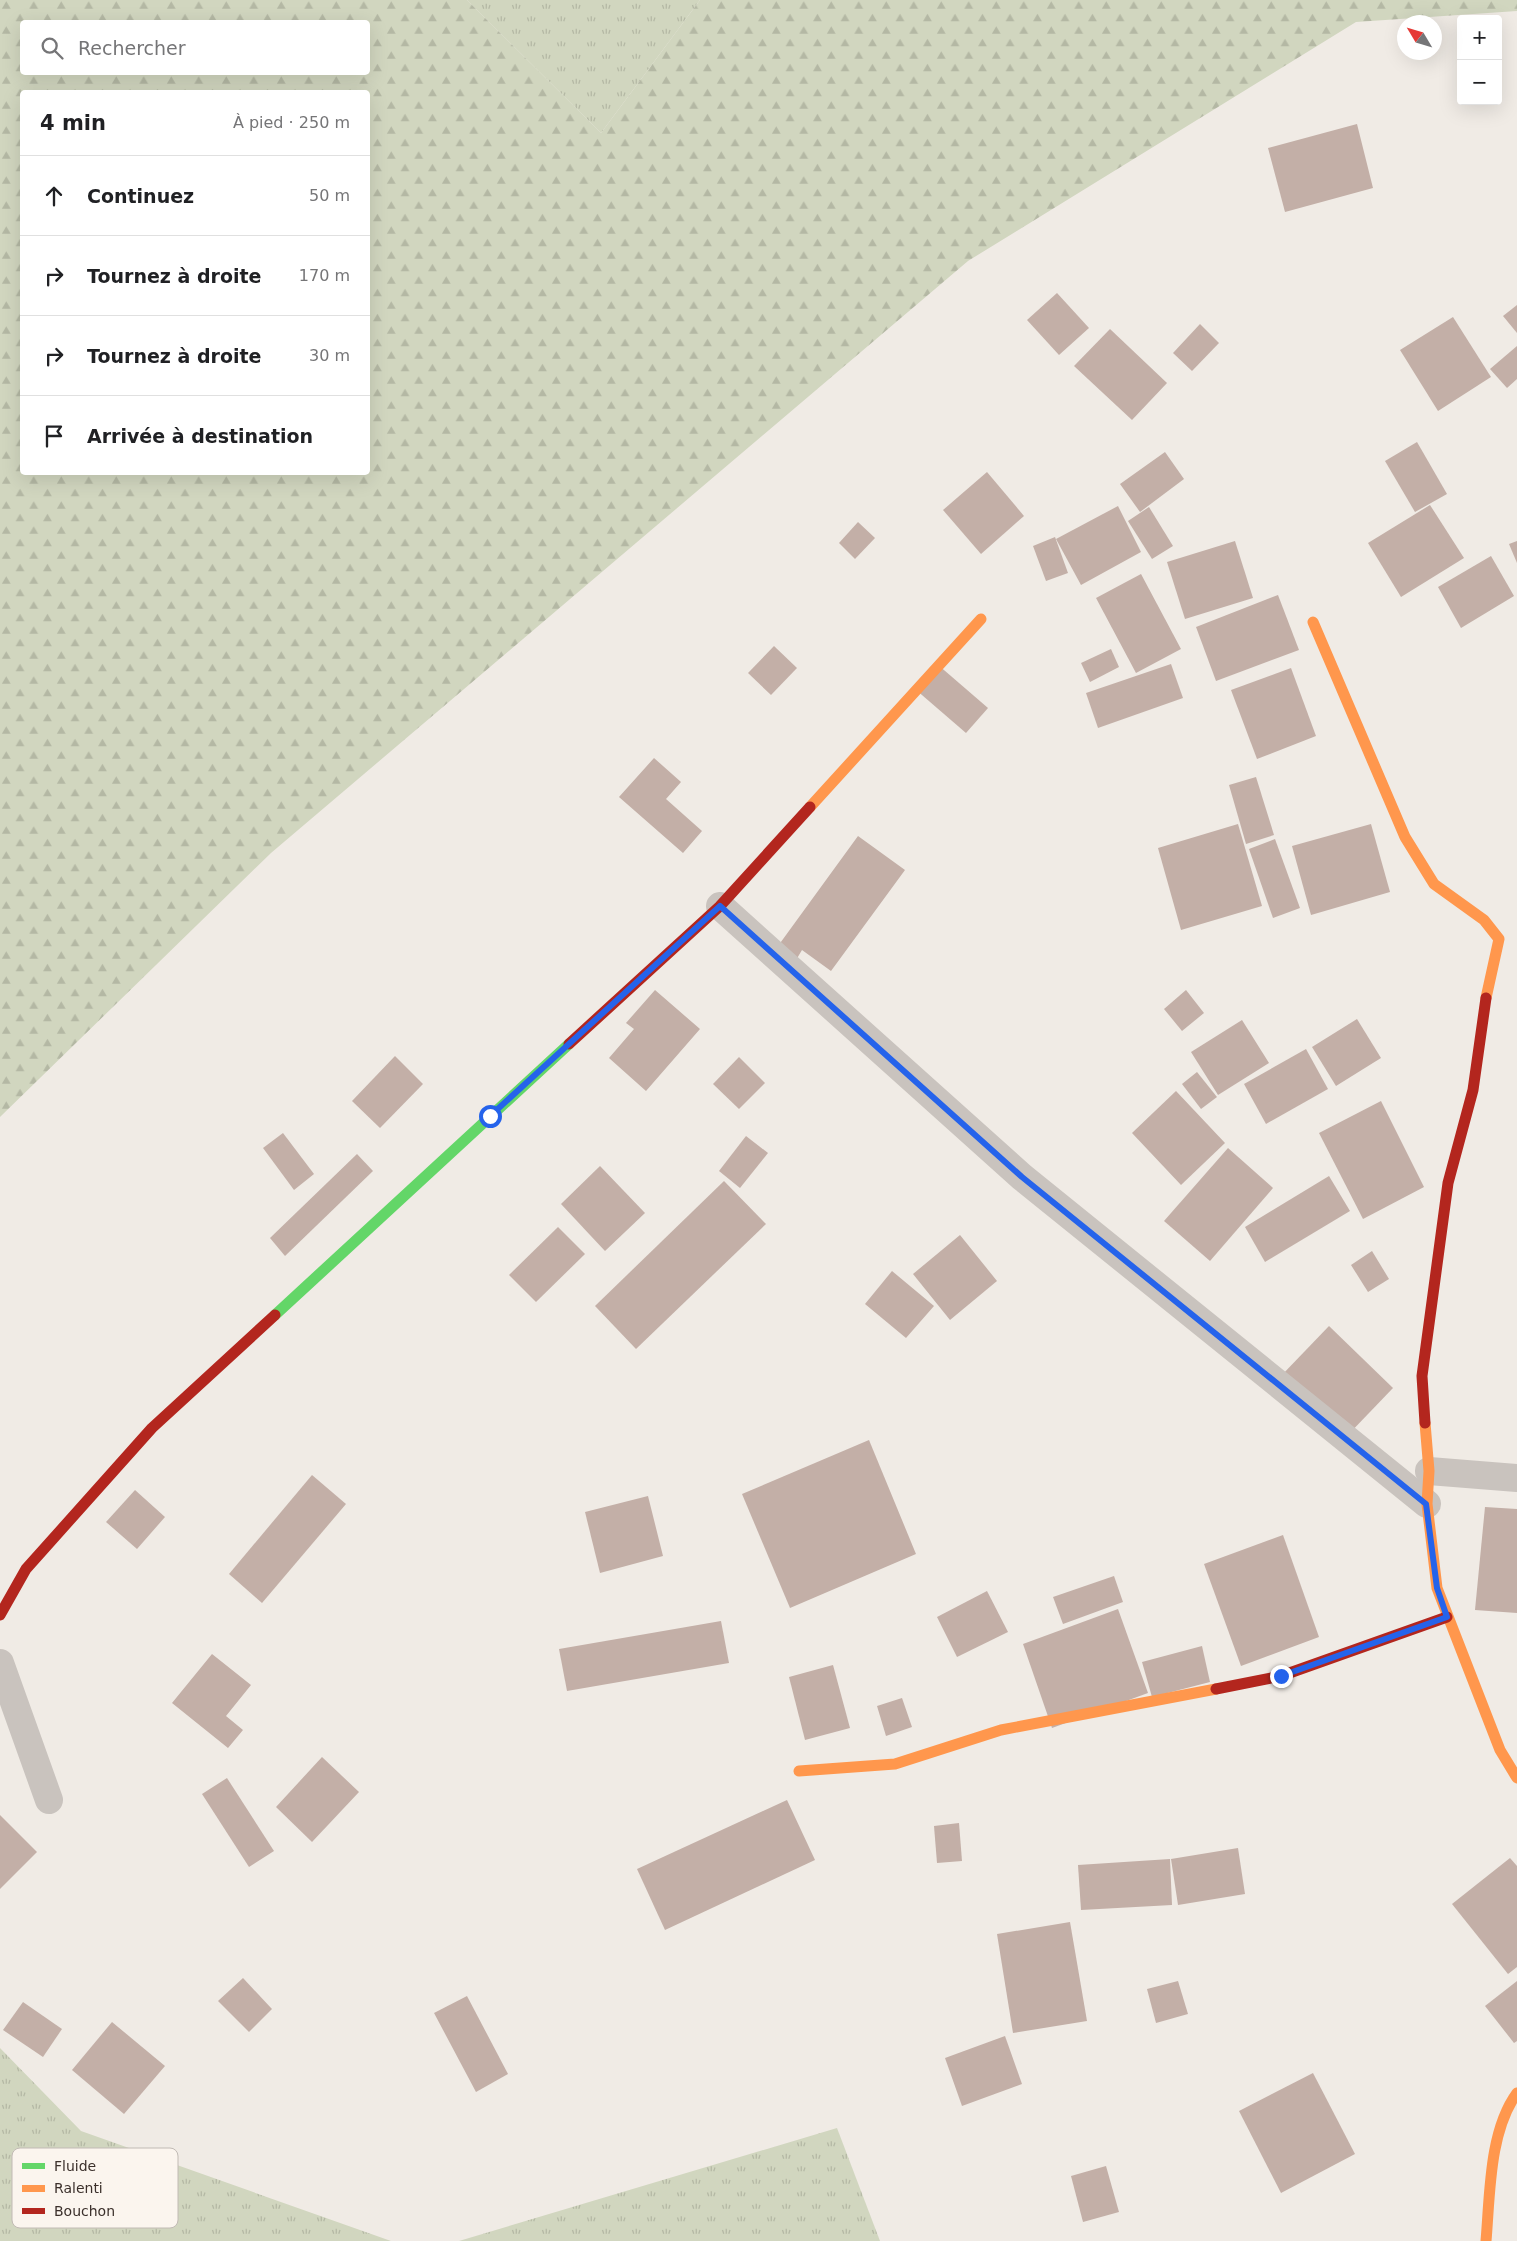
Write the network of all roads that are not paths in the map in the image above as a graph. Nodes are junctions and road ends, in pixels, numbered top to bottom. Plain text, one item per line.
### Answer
1 (981, 619) dead end
2 (1313, 622) dead end
3 (720, 906) junction
4 (1429, 1471) junction
5 (1517, 1478) edge
6 (1426, 1504) junction
7 (0, 1615) edge
8 (1447, 1617) junction
9 (0, 1663) edge
10 (799, 1772) dead end
11 (1517, 1778) edge
12 (49, 1800) dead end
13 (1517, 2093) edge
14 (1486, 2241) edge

1 - 3 street
2 - 4 street
3 - 6 street
3 - 7 street
4 - 5 street
4 - 6 street
6 - 8 street
8 - 10 street
8 - 11 street
9 - 12 street
13 - 14 street

